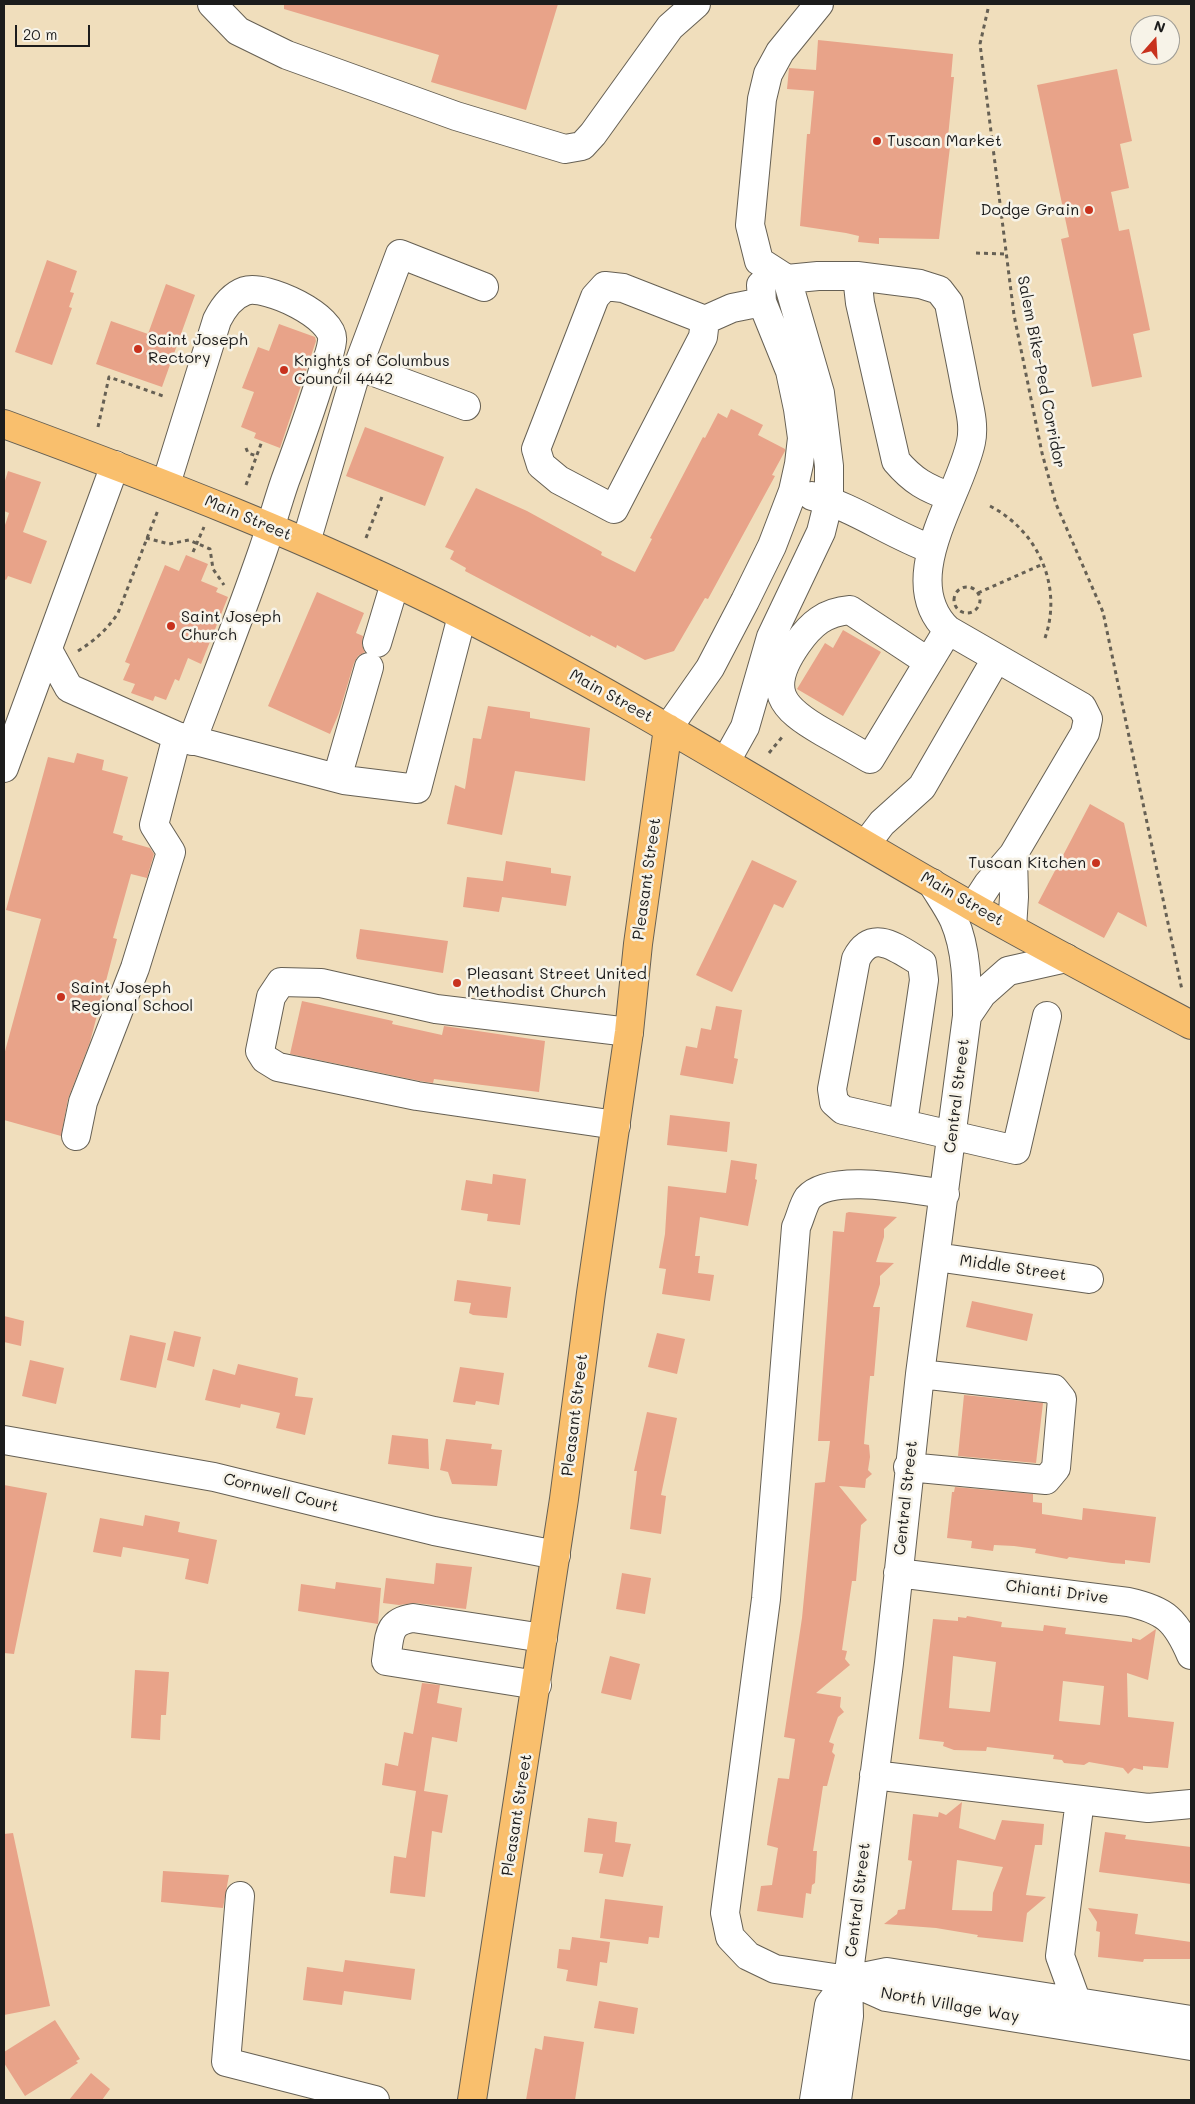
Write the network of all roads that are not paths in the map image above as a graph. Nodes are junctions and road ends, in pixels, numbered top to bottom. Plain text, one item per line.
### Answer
1 (212, 4) edge
2 (696, 4) edge
3 (819, 4) edge
4 (759, 262) junction
5 (857, 276) junction
6 (787, 279) junction
7 (484, 287) dead end
8 (762, 302) junction
9 (705, 320) junction
10 (358, 366) junction
11 (466, 406) dead end
12 (4, 424) edge
13 (115, 464) junction
14 (793, 490) junction
15 (163, 494) junction
16 (951, 497) junction
17 (829, 500) junction
18 (270, 526) junction
19 (306, 542) junction
20 (931, 549) junction
21 (396, 583) junction
22 (462, 616) junction
23 (948, 630) junction
24 (52, 658) junction
25 (996, 659) junction
26 (927, 661) junction
27 (668, 728) junction
28 (185, 739) junction
29 (726, 761) junction
30 (4, 768) edge
31 (337, 778) junction
32 (866, 844) junction
33 (1013, 855) junction
34 (932, 883) junction
35 (973, 907) junction
36 (1012, 928) junction
37 (1066, 958) junction
38 (967, 1016) junction
39 (1048, 1016) dead end
40 (1190, 1024) edge
41 (630, 1032) junction
42 (904, 1123) junction
43 (616, 1125) junction
44 (76, 1136) dead end
45 (953, 1136) junction
46 (945, 1194) junction
47 (936, 1257) junction
48 (1089, 1279) dead end
49 (920, 1374) junction
50 (4, 1440) edge
51 (908, 1467) junction
52 (556, 1555) junction
53 (898, 1573) junction
54 (543, 1638) junction
55 (1191, 1655) edge
56 (537, 1685) junction
57 (874, 1775) junction
58 (1080, 1800) junction
59 (1191, 1804) edge
60 (240, 1896) dead end
61 (1060, 1956) junction
62 (848, 1980) junction
63 (1031, 1994) junction
64 (1076, 2000) junction
65 (1191, 2020) edge
66 (1191, 2046) edge
67 (375, 2100) edge
68 (472, 2100) edge
69 (814, 2100) edge
70 (837, 2100) edge

1 - 2 street
3 - 4 street
4 - 6 street
4 - 8 street
5 - 6 street
5 - 16 street
5 - 16 street
6 - 17 street
7 - 10 street
8 - 9 street
8 - 14 street
9 - 9 street
10 - 11 street
10 - 19 street
12 - 13 main road, Main Street
13 - 15 main road, Main Street
13 - 24 street
14 - 17 street
14 - 27 street
15 - 18 main road, Main Street
15 - 18 street
16 - 20 street
17 - 20 street
17 - 29 street
18 - 19 main road, Main Street
18 - 28 street
19 - 21 main road, Main Street
20 - 23 street
21 - 22 main road, Main Street
21 - 31 street
22 - 27 main road, Main Street
22 - 31 street
23 - 25 street
23 - 26 street
24 - 28 street
24 - 30 street
25 - 32 street
25 - 33 street
26 - 26 street
27 - 29 main road, Main Street
27 - 41 main road, Pleasant Street
28 - 31 street
28 - 44 street
29 - 32 main road, Main Street
32 - 34 main road, Main Street
33 - 35 street
33 - 36 street
34 - 35 main road, Main Street
34 - 38 street, Central Street
35 - 36 main road, Main Street
36 - 37 main road, Main Street
37 - 38 street, Central Street
37 - 40 main road, Main Street
38 - 45 street, Central Street
39 - 45 street
41 - 43 main road, Pleasant Street
41 - 43 street
42 - 42 street
42 - 45 street
43 - 52 main road, Pleasant Street
45 - 46 street, Central Street
46 - 47 street, Central Street
46 - 62 street
47 - 48 street, Middle Street
47 - 49 street, Central Street
49 - 51 street, Central Street
49 - 51 street
50 - 52 street, Cornwell Court
51 - 53 street, Central Street
52 - 54 main road, Pleasant Street
53 - 55 street, Chianti Drive
53 - 57 street, Central Street
54 - 56 main road, Pleasant Street
54 - 56 street
56 - 68 main road, Pleasant Street
57 - 58 street
57 - 62 street, Central Street
58 - 59 street
58 - 61 street
60 - 67 street
61 - 63 street
61 - 64 street
62 - 63 street, North Village Way
62 - 66 street, North Village Way
62 - 69 street, Central Street
62 - 70 street, Central Street
63 - 64 street, North Village Way
64 - 65 street, North Village Way

